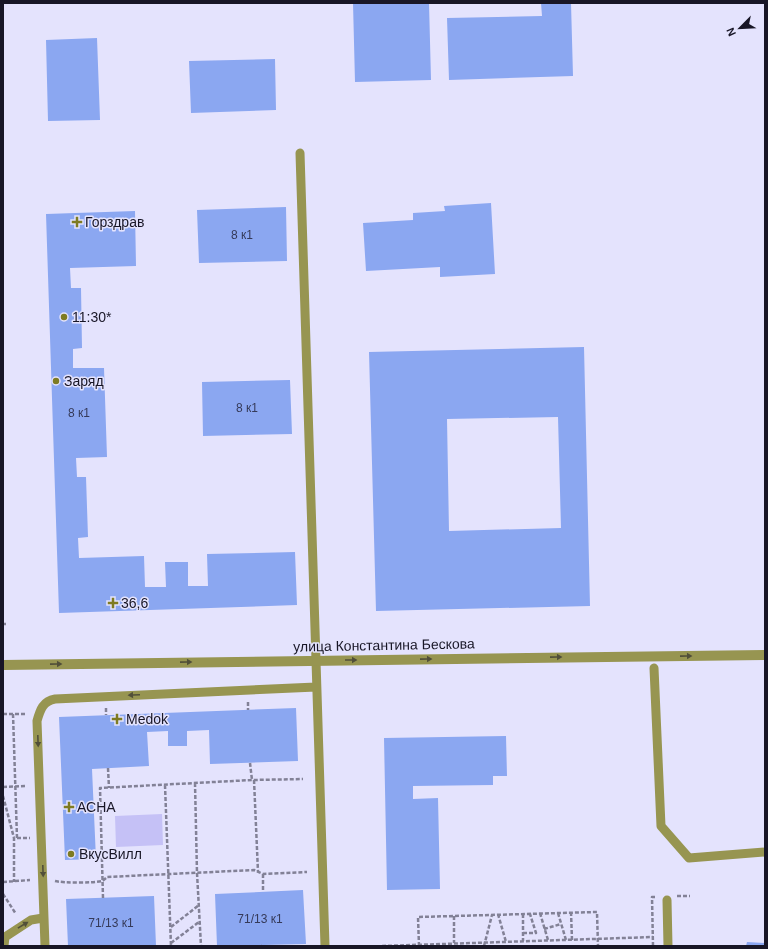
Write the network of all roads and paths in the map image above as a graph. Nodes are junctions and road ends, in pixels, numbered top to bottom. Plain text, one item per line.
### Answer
1 (300, 153) dead end
2 (765, 654) edge
3 (316, 660) junction
4 (3, 664) edge
5 (654, 668) dead end
6 (316, 687) junction
7 (39, 713) junction
8 (3, 714) edge
9 (13, 714) junction
10 (250, 762) dead end
11 (108, 768) dead end
12 (303, 779) dead end
13 (253, 780) junction
14 (195, 783) junction
15 (165, 785) junction
16 (13, 786) dead end
17 (3, 787) edge
18 (109, 788) junction
19 (3, 796) edge
20 (14, 838) junction
21 (765, 852) edge
22 (258, 872) junction
23 (307, 872) dead end
24 (197, 873) junction
25 (168, 874) junction
26 (263, 874) junction
27 (43, 880) junction
28 (102, 881) junction
29 (3, 882) edge
30 (14, 882) junction
31 (263, 892) dead end
32 (3, 894) edge
33 (103, 898) dead end
34 (667, 900) dead end
35 (199, 905) junction
36 (571, 912) junction
37 (540, 913) junction
38 (558, 913) junction
39 (498, 914) junction
40 (523, 914) junction
41 (530, 914) junction
42 (492, 915) junction
43 (454, 916) junction
44 (43, 918) junction
45 (200, 922) junction
46 (561, 924) junction
47 (23, 925) junction
48 (170, 928) junction
49 (544, 929) junction
50 (523, 933) junction
51 (653, 937) dead end
52 (598, 939) junction
53 (548, 940) junction
54 (566, 940) junction
55 (572, 940) junction
56 (524, 941) junction
57 (536, 941) junction
58 (485, 942) junction
59 (506, 942) junction
60 (454, 943) junction
61 (171, 945) edge
62 (419, 945) edge
63 (4, 946) edge
64 (45, 946) edge
65 (201, 946) edge
66 (325, 946) edge
67 (382, 946) edge
68 (484, 946) edge
69 (538, 946) edge
70 (598, 946) edge
71 (668, 946) edge

1 - 3 lane
3 -> 2 street, улица Константина Бескова
4 -> 3 street, улица Константина Бескова
3 - 6 lane
5 - 21 lane
6 -> 7 lane
6 - 66 lane
7 - 9 path
7 -> 27 lane
8 - 9 path
9 - 20 path
10 - 13 path
11 - 18 path
12 - 13 path
13 - 14 path
13 - 22 path
14 - 15 path
14 - 24 path
15 - 18 path
15 - 25 path
16 - 17 path
18 - 28 path
19 - 20 path
20 - 30 path
22 - 24 path
22 - 26 path
23 - 26 path
24 - 25 path
24 - 35 path
25 - 28 path
25 - 48 path
26 - 31 path
27 - 28 path
27 - 30 path
27 - 44 lane
28 - 33 path
29 - 30 path
32 - 47 path
34 - 71 lane
35 - 45 path
35 - 48 path
36 - 38 path
36 - 52 path
36 - 55 path
37 - 38 path
37 - 41 path
37 - 49 path
38 - 46 path
39 - 40 path
39 - 42 path
39 - 59 path
40 - 41 path
40 - 50 path
41 - 50 path
42 - 43 path
42 - 58 path
43 - 60 path
43 - 62 path
44 - 47 lane
44 - 64 lane
45 - 61 path
45 - 65 path
46 - 49 path
46 - 54 path
63 -> 47 lane
48 - 61 path
49 - 53 path
50 - 56 path
51 - 52 path
52 - 55 path
52 - 70 path
53 - 54 path
53 - 57 path
54 - 55 path
56 - 57 path
56 - 59 path
57 - 69 path
58 - 59 path
58 - 60 path
58 - 68 path
60 - 62 path
62 - 67 path

